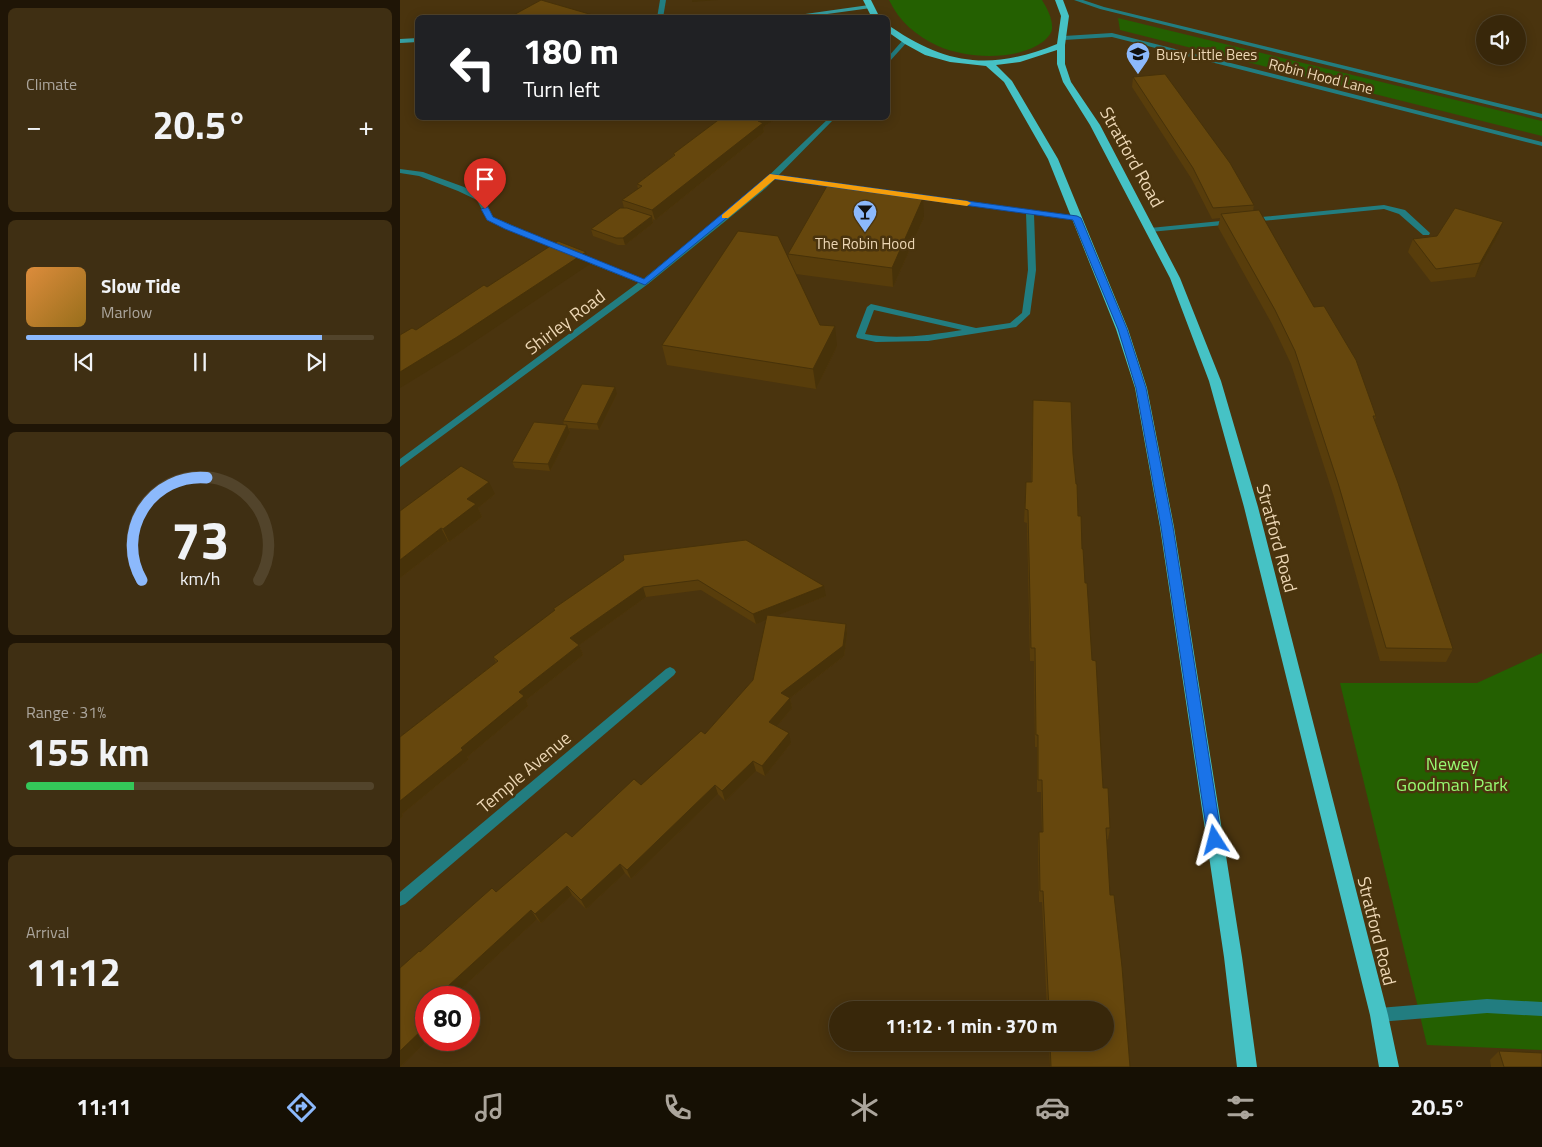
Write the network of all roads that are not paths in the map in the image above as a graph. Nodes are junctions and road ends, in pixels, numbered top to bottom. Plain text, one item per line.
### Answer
1 (664, 0) edge
2 (1058, 0) edge
3 (1077, 0) edge
4 (868, 4) edge
5 (661, 15) edge
6 (799, 15) edge
7 (874, 15) edge
8 (890, 30) edge
9 (415, 40) edge
10 (400, 41) edge
11 (905, 41) junction
12 (1062, 42) junction
13 (890, 58) edge
14 (990, 64) junction
15 (1542, 116) edge
16 (830, 120) edge
17 (1542, 144) edge
18 (400, 171) edge
19 (773, 176) junction
20 (1030, 212) junction
21 (1077, 218) junction
22 (1150, 230) junction
23 (1426, 233) dead end
24 (645, 282) junction
25 (977, 330) junction
26 (400, 464) edge
27 (670, 672) dead end
28 (400, 900) edge
29 (1542, 1009) edge
30 (1380, 1015) junction
31 (1247, 1067) edge
32 (1389, 1067) edge

1 - 5 street
2 - 12 highway, Stratford Road
3 - 15 street, Robin Hood Lane
4 - 6 main road
4 - 7 highway
8 - 11 highway
9 - 10 main road
11 - 13 street
11 - 14 highway
12 - 14 highway
12 - 17 street, Robin Hood Lane
12 - 22 highway, Stratford Road
14 - 21 highway
16 - 19 street, Shirley Road
18 - 24 street
19 - 20 street
19 - 24 street, Shirley Road
20 - 21 street
20 - 25 street
21 - 31 highway
22 - 23 street
22 - 30 highway, Stratford Road
24 - 26 street, Shirley Road
25 - 25 street
27 - 28 street, Temple Avenue
29 - 30 street
30 - 32 highway, Stratford Road

